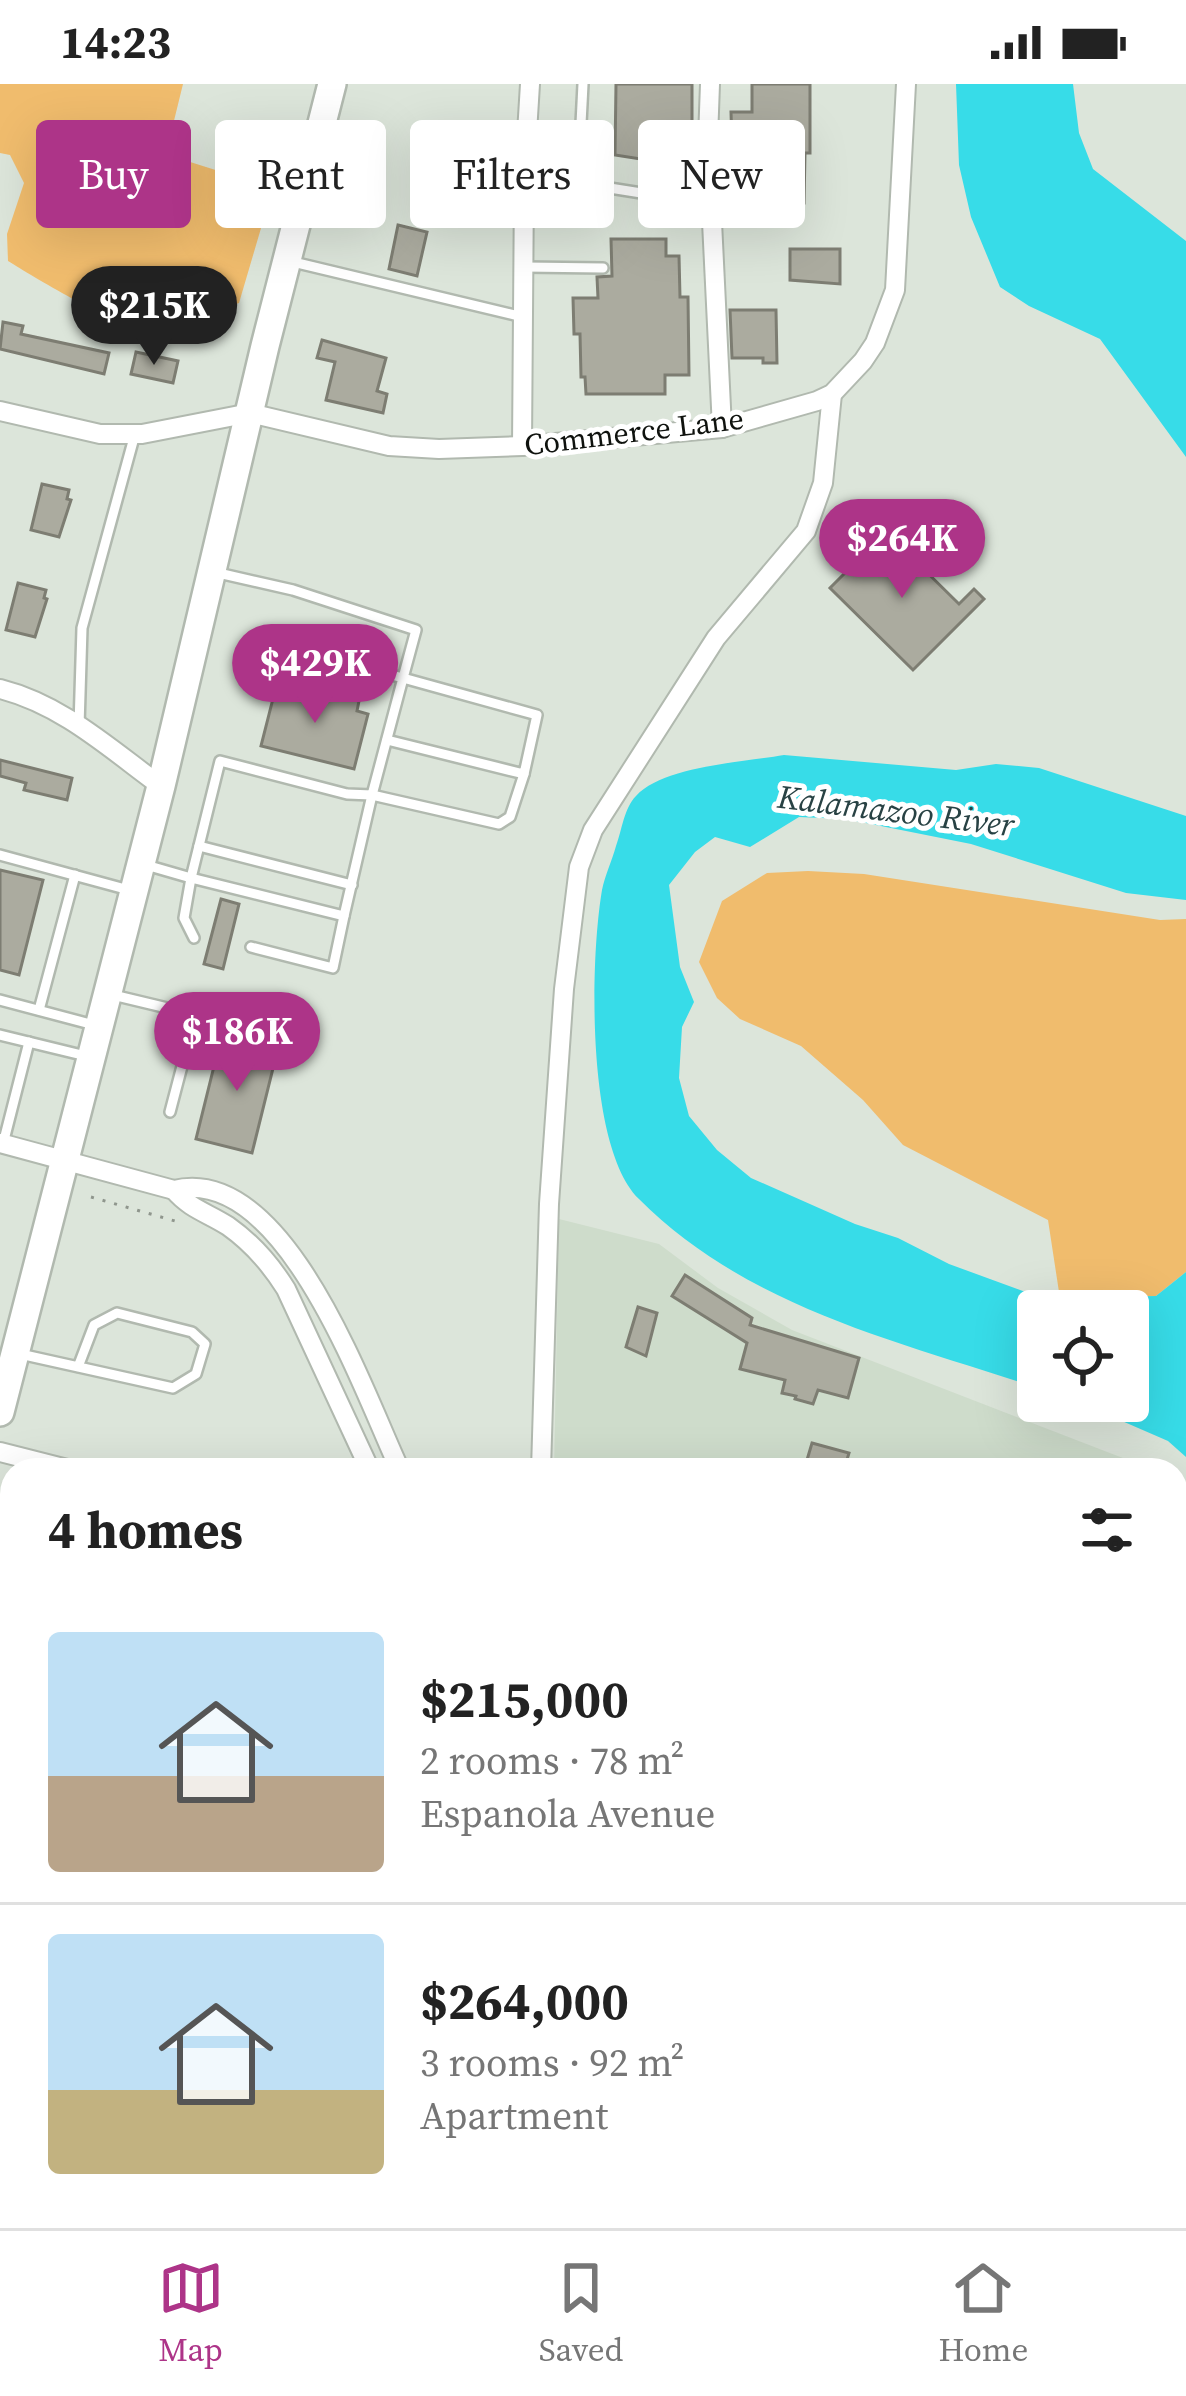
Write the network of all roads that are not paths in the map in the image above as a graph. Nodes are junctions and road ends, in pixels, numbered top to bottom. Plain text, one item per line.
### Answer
1 (332, 84) edge
2 (530, 84) edge
3 (583, 84) edge
4 (710, 84) edge
5 (906, 84) edge
6 (528, 120) edge
7 (581, 120) edge
8 (710, 120) edge
9 (524, 228) edge
10 (712, 228) edge
11 (287, 260) junction
12 (524, 267) junction
13 (603, 268) dead end
14 (523, 317) junction
15 (832, 394) junction
16 (0, 411) edge
17 (250, 413) junction
18 (722, 428) junction
19 (135, 434) junction
20 (522, 446) junction
21 (212, 572) junction
22 (288, 648) dead end
23 (403, 678) junction
24 (0, 689) edge
25 (79, 725) junction
26 (388, 740) junction
27 (524, 774) junction
28 (161, 786) junction
29 (372, 795) junction
30 (199, 846) junction
31 (0, 855) edge
32 (141, 863) junction
33 (70, 874) junction
34 (190, 878) junction
35 (352, 885) junction
36 (134, 892) junction
37 (344, 916) junction
38 (194, 938) dead end
39 (251, 947) dead end
40 (108, 993) junction
41 (0, 1000) edge
42 (39, 1010) junction
43 (99, 1026) junction
44 (0, 1035) edge
45 (28, 1042) junction
46 (92, 1057) junction
47 (170, 1112) dead end
48 (2, 1143) edge
49 (65, 1160) junction
50 (173, 1190) junction
51 (15, 1353) junction
52 (78, 1367) junction
53 (0, 1409) edge
54 (364, 1458) edge
55 (394, 1458) edge
56 (541, 1458) edge

1 - 11 street
2 - 6 street
3 - 7 lane
4 - 8 street
5 - 15 street
9 - 12 street
10 - 18 street
11 - 14 lane
11 - 17 street
12 - 13 lane
12 - 14 street
14 - 20 street
15 - 18 street, Commerce Lane
15 - 56 street
16 - 19 street
17 - 19 street
17 - 20 street, Commerce Lane
17 - 21 street
18 - 20 street, Commerce Lane
19 - 25 lane
21 - 23 lane
21 - 28 street
22 - 23 lane
23 - 26 lane
23 - 27 lane
24 - 25 street
25 - 28 street
26 - 27 lane
26 - 29 lane
27 - 29 lane
28 - 32 street
29 - 30 lane
29 - 35 lane
30 - 34 lane
30 - 35 lane
31 - 33 lane
32 - 34 lane
32 - 36 street
33 - 36 lane
33 - 42 lane
34 - 37 lane
34 - 38 lane
35 - 37 lane
36 - 40 street
37 - 39 lane
40 - 43 street
40 - 47 lane
41 - 42 lane
42 - 43 lane
43 - 46 street
44 - 45 lane
45 - 46 lane
45 - 48 lane
46 - 49 street
48 - 49 street
49 - 50 street
49 - 51 street
50 - 54 street
50 - 55 street
51 - 52 lane
51 - 53 street
52 - 52 lane

